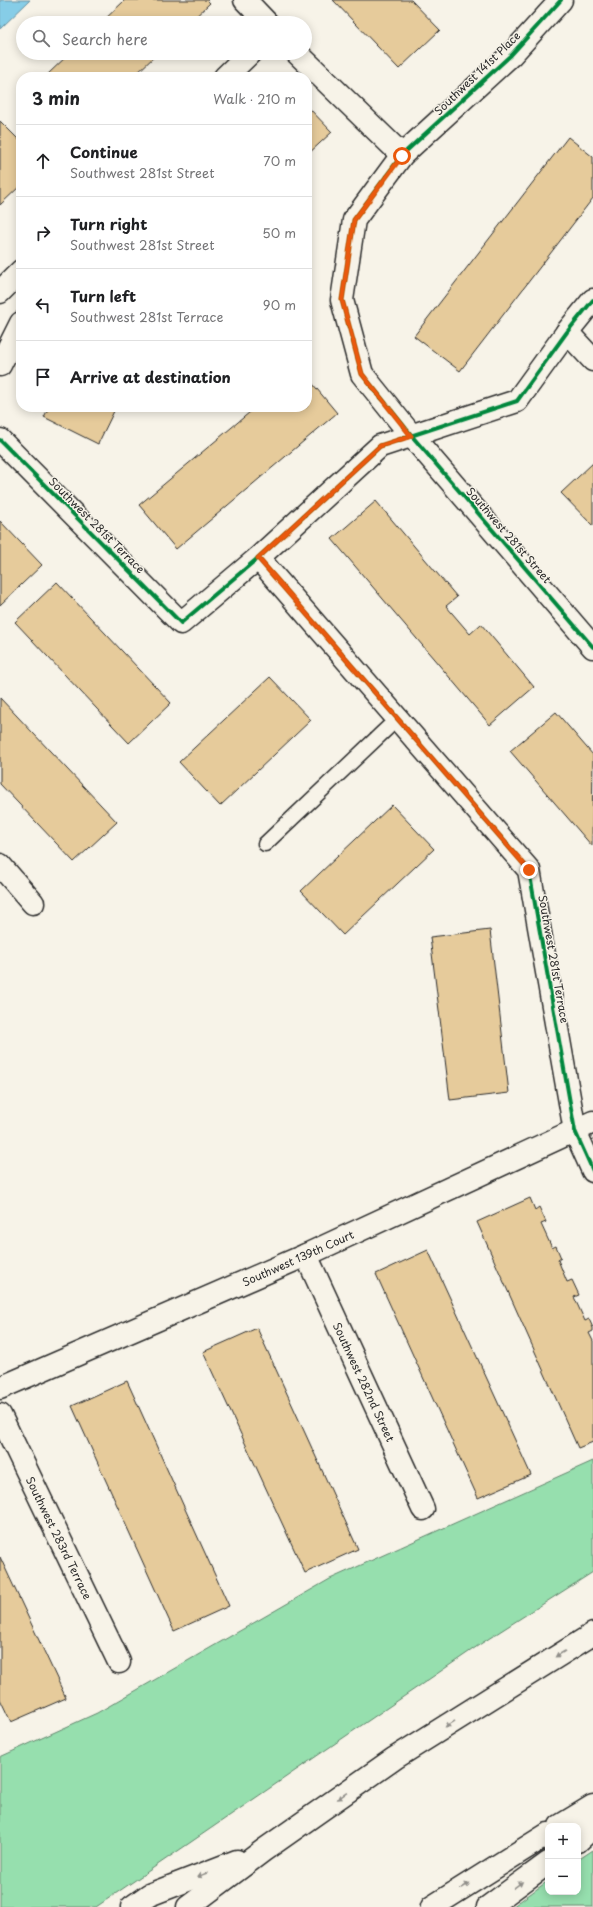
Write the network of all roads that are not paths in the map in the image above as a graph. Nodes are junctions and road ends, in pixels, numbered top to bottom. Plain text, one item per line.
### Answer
1 (245, 0) edge
2 (561, 0) edge
3 (260, 16) edge
4 (243, 60) edge
5 (304, 60) edge
6 (230, 72) edge
7 (402, 156) junction
8 (16, 276) edge
9 (0, 292) edge
10 (593, 300) edge
11 (567, 332) junction
12 (16, 333) edge
13 (593, 360) edge
14 (0, 365) edge
15 (411, 436) junction
16 (0, 440) edge
17 (258, 558) junction
18 (593, 647) edge
19 (398, 718) junction
20 (265, 844) dead end
21 (0, 865) edge
22 (33, 903) dead end
23 (584, 1126) edge
24 (593, 1171) edge
25 (306, 1255) junction
26 (0, 1388) edge
27 (0, 1415) edge
28 (423, 1509) dead end
29 (593, 1634) edge
30 (119, 1662) dead end
31 (593, 1806) edge
32 (565, 1823) edge
33 (593, 1828) edge
34 (545, 1836) edge
35 (581, 1838) edge
36 (264, 1850) junction
37 (545, 1865) edge
38 (132, 1907) edge
39 (188, 1907) edge
40 (432, 1907) edge
41 (488, 1907) edge

1 - 3 main road
2 - 7 main road, Southwest 141st Place
4 - 6 main road
5 - 7 main road
7 - 15 main road, Southwest 281st Street
8 - 9 main road
10 - 11 main road
11 - 13 main road
11 - 15 main road
12 - 14 main road
15 - 17 main road
15 - 18 main road, Southwest 281st Street
16 - 17 main road, Southwest 281st Terrace
17 - 19 main road, Southwest 281st Terrace
19 - 20 lane
19 - 23 main road, Southwest 281st Terrace
21 - 22 main road
23 - 24 main road, Southwest 281st Terrace
23 - 25 main road, Southwest 139th Court
25 - 26 main road, Southwest 139th Court
25 - 28 main road, Southwest 282nd Street
27 - 30 main road, Southwest 283rd Terrace
29 -> 36 main road
31 - 32 main road
33 - 35 main road
40 -> 34 main road
36 -> 38 main road
36 - 39 main road
41 -> 37 main road

